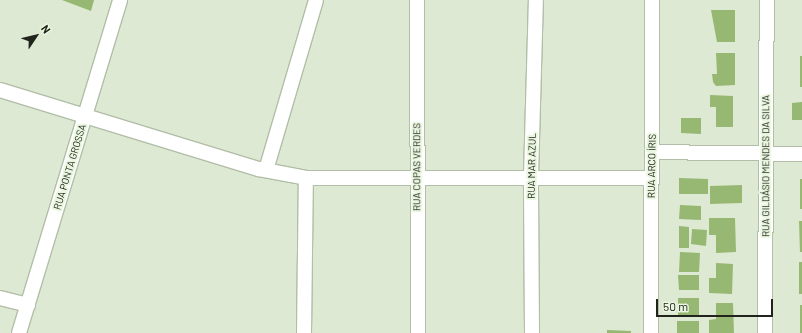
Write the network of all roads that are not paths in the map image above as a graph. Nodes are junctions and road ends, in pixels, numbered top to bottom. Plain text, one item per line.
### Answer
1 (120, 0) edge
2 (316, 0) edge
3 (417, 0) edge
4 (536, 0) edge
5 (652, 0) edge
6 (767, 0) edge
7 (0, 90) edge
8 (85, 114) junction
9 (652, 152) junction
10 (766, 154) junction
11 (802, 154) edge
12 (266, 170) junction
13 (417, 176) junction
14 (531, 176) junction
15 (306, 178) junction
16 (651, 178) junction
17 (0, 298) edge
18 (28, 305) junction
19 (19, 333) edge
20 (304, 333) edge
21 (418, 333) edge
22 (532, 333) edge
23 (651, 333) edge
24 (765, 333) edge

1 - 8 street, RUA PONTA GROSSA
2 - 12 street
3 - 13 street, RUA COPAS VERDES
4 - 14 street, RUA MAR AZUL
5 - 9 street, RUA ARCO ÍRIS
6 - 10 street, RUA GILDÁSIO MENDES DA SILVA
7 - 8 street
8 - 12 street
8 - 18 street, RUA PONTA GROSSA
9 - 10 street
9 - 16 street, RUA ARCO ÍRIS
10 - 11 street
10 - 24 street, RUA GILDÁSIO MENDES DA SILVA
12 - 15 street
13 - 14 street
13 - 15 street
13 - 21 street, RUA COPAS VERDES
14 - 16 street
14 - 22 street, RUA MAR AZUL
15 - 20 street
16 - 23 street, RUA ARCO ÍRIS
17 - 18 street
18 - 19 street, RUA PONTA GROSSA

